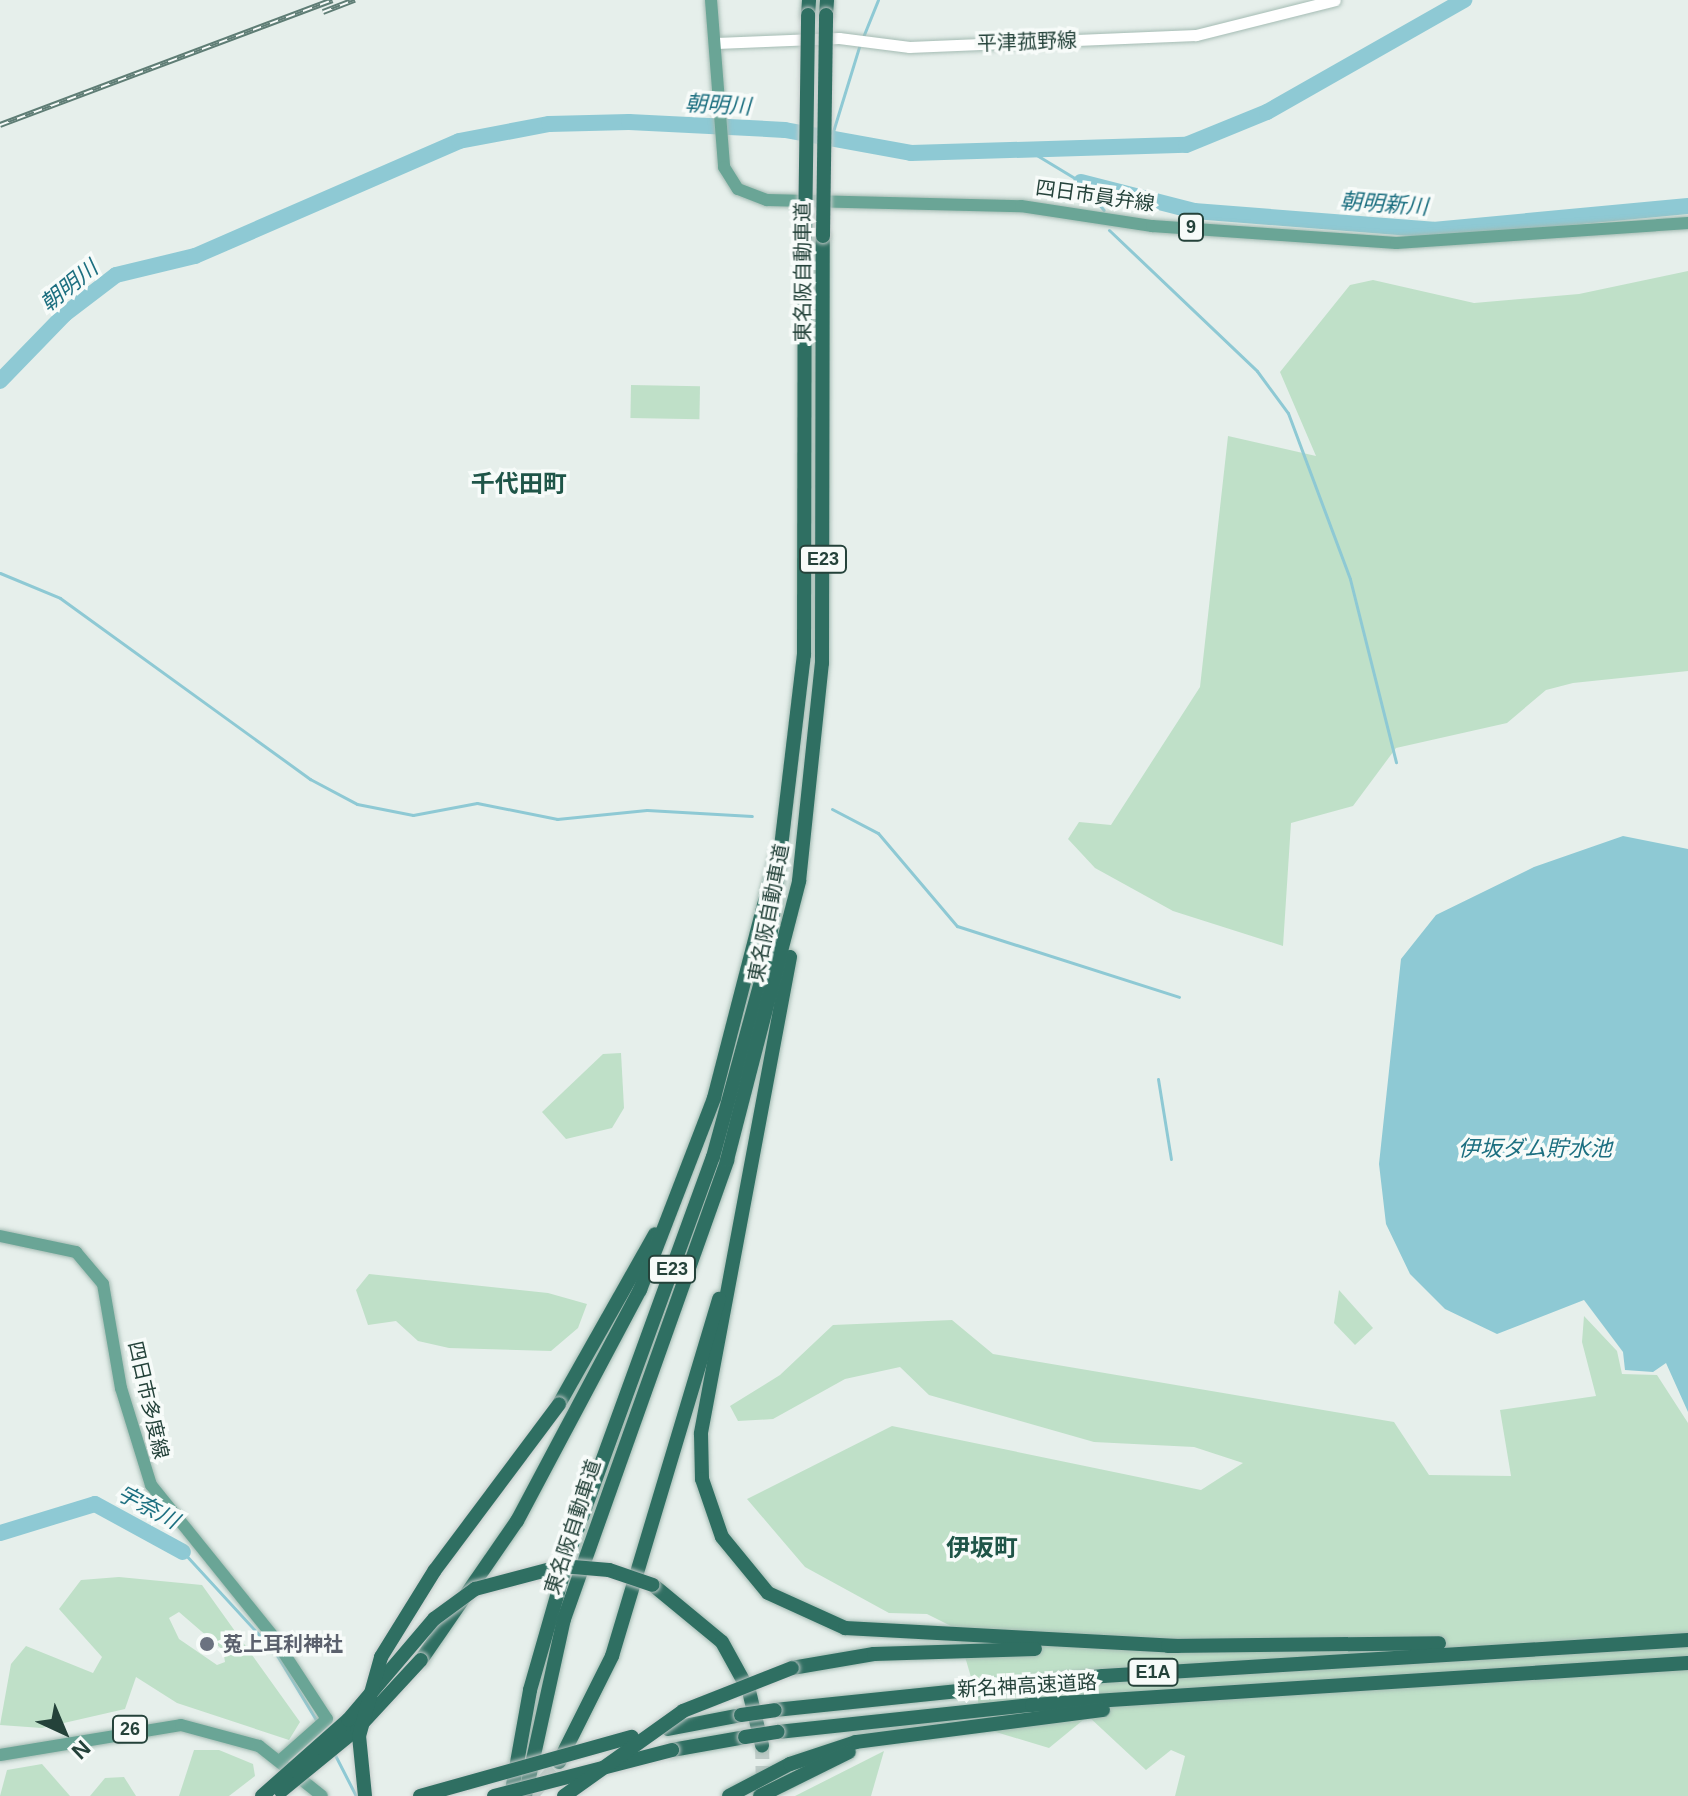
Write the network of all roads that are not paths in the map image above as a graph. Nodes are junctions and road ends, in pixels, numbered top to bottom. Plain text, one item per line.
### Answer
1 (711, 0) edge
2 (1335, 0) edge
3 (809, 7) edge
4 (827, 8) edge
5 (717, 49) junction
6 (1688, 223) edge
7 (799, 733) junction
8 (799, 881) junction
9 (691, 1165) junction
10 (0, 1236) edge
11 (738, 1238) junction
12 (1688, 1640) edge
13 (1178, 1646) junction
14 (1532, 1646) junction
15 (1688, 1663) edge
16 (1171, 1697) junction
17 (903, 1734) junction
18 (762, 1745) tunnel mouth
19 (0, 1755) edge
20 (282, 1759) junction
21 (559, 1763) tunnel mouth
22 (518, 1794) edge
23 (262, 1796) edge
24 (274, 1796) edge
25 (322, 1796) edge
26 (365, 1796) edge
27 (420, 1796) edge
28 (494, 1796) edge
29 (564, 1796) edge
30 (729, 1796) edge
31 (760, 1796) edge

1 - 5 main road, 四日市員弁線 / 9
2 - 5 main road, 平津菰野線
3 - 7 highway, 東名阪自動車道 / E23, bridge
4 - 8 highway, 東名阪自動車道 / E23, bridge
5 - 6 main road, 四日市員弁線 / 9
7 - 9 highway
7 - 22 highway, 東名阪自動車道 / E23
8 - 11 highway
8 - 22 highway, 東名阪自動車道 / E23
9 - 24 highway, bridge
9 - 26 highway, bridge
10 - 20 main road, 四日市多度線
11 - 13 highway
11 - 21 highway
12 - 14 highway, 新名神高速道路 / E1A
13 - 14 highway
13 - 29 highway, bridge
14 - 27 highway, 新名神高速道路 / E1A, bridge
15 - 16 highway, 新名神高速道路 / E1A
16 - 17 highway
16 - 22 highway, 新名神高速道路 / E1A, bridge
17 - 30 highway
17 - 31 highway
18 - 23 highway, bridge
19 - 20 main road, 26
20 - 25 main road, 26
22 - 28 highway, E1A, bridge

